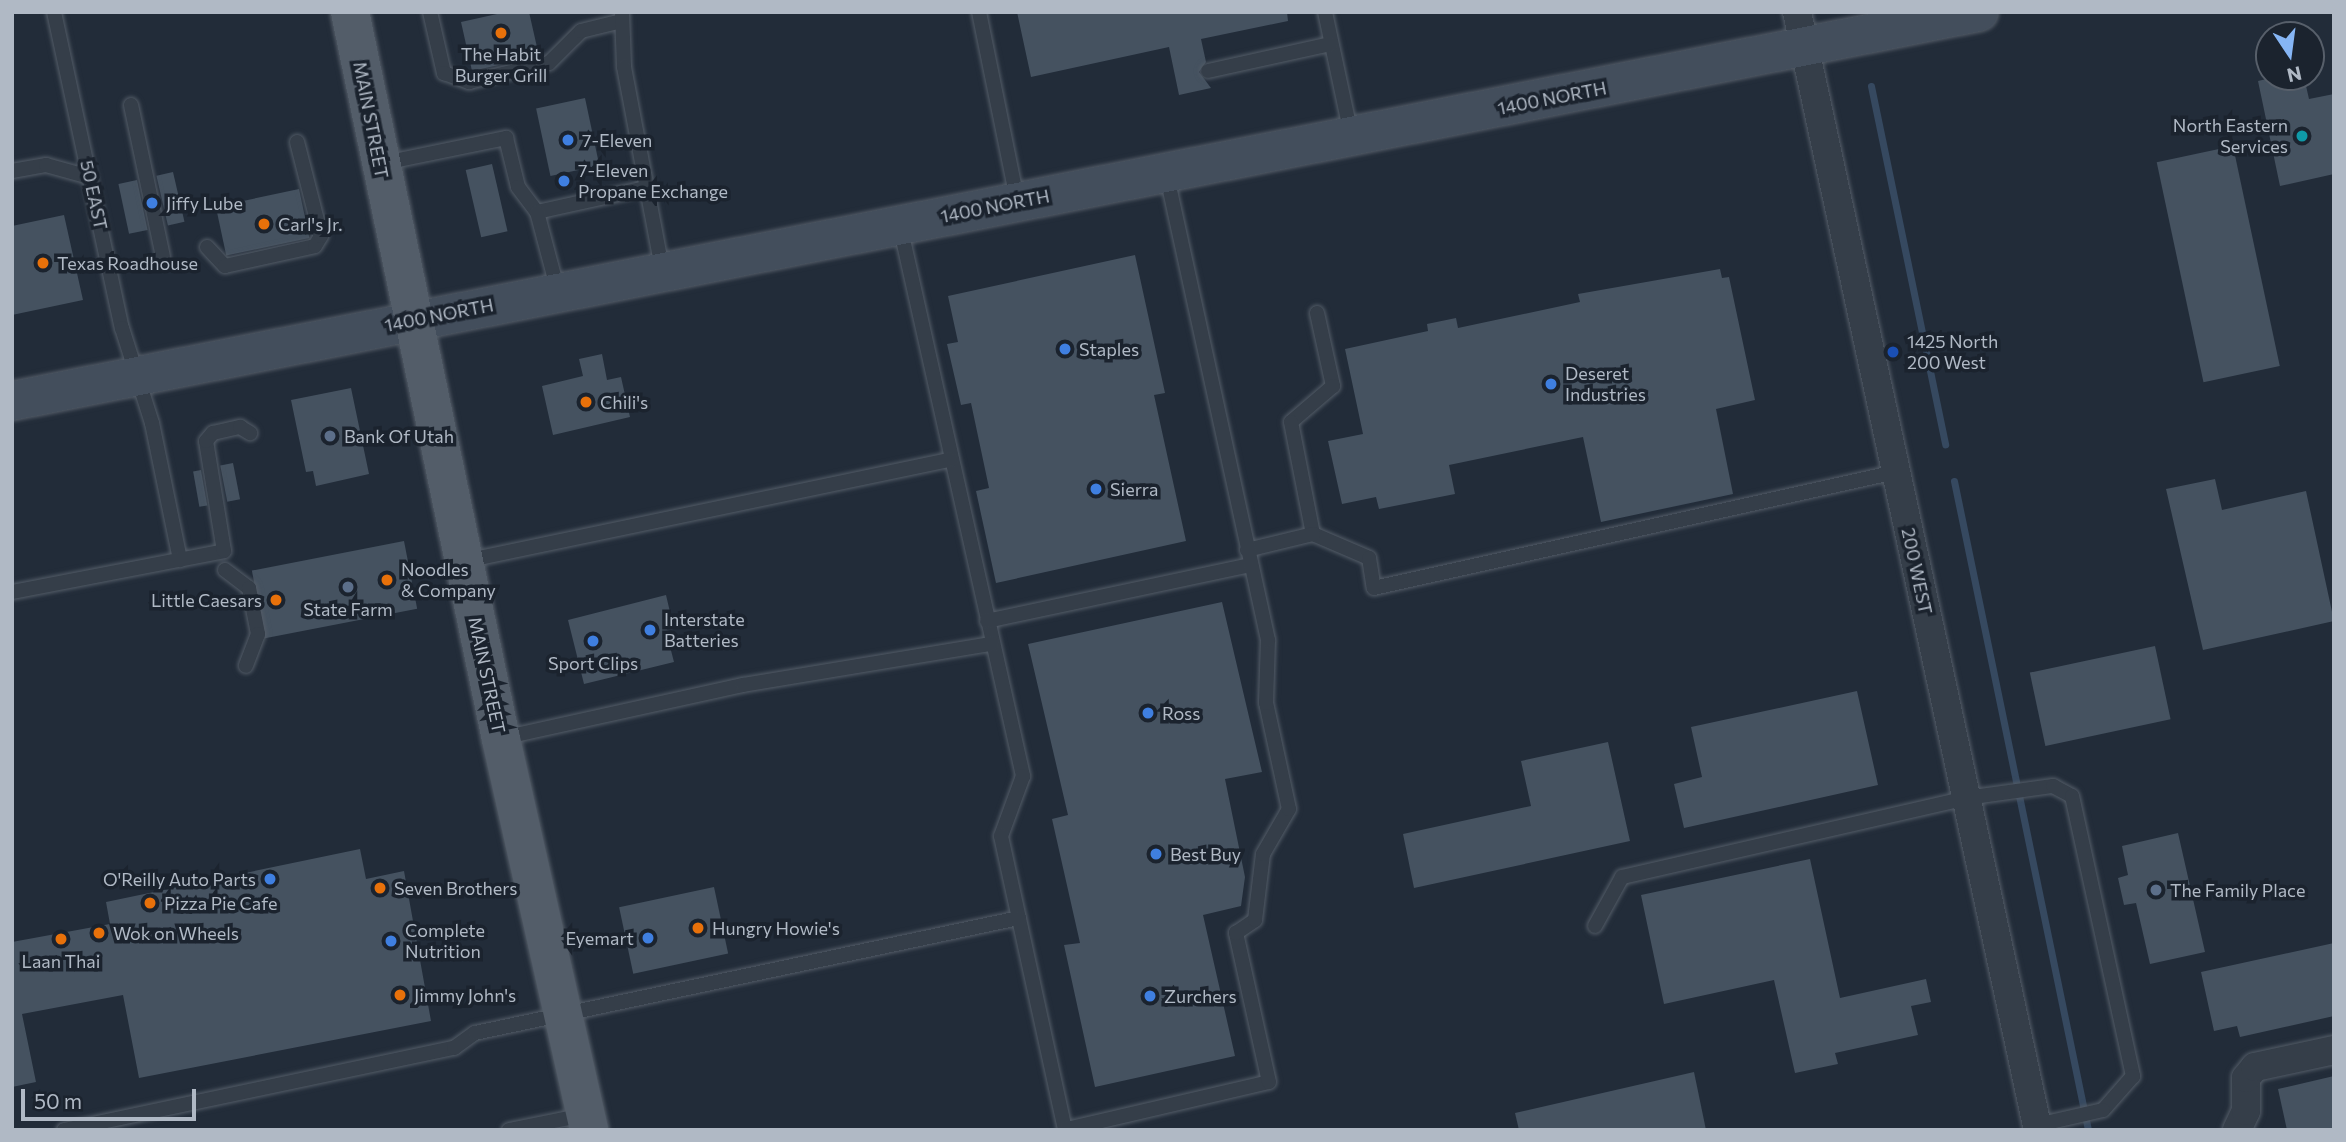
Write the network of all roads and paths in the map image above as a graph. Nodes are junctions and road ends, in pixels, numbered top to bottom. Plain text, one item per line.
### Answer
1 (54, 12) edge
2 (350, 12) edge
3 (430, 12) edge
4 (979, 12) edge
5 (1325, 12) edge
6 (1979, 12) edge
7 (622, 17) edge
8 (1801, 30) edge
9 (1331, 44) junction
10 (1208, 71) dead end
11 (131, 105) dead end
12 (1352, 137) junction
13 (297, 142) dead end
14 (380, 164) junction
15 (12, 171) edge
16 (1166, 173) junction
17 (90, 177) junction
18 (646, 188) junction
19 (1018, 202) junction
20 (537, 212) junction
21 (900, 225) junction
22 (207, 247) dead end
23 (163, 257) dead end
24 (663, 271) junction
25 (558, 291) junction
26 (1317, 313) dead end
27 (411, 320) junction
28 (138, 376) junction
29 (12, 401) edge
30 (250, 433) dead end
31 (950, 460) junction
32 (1896, 472) junction
33 (1313, 534) junction
34 (1247, 550) junction
35 (180, 560) junction
36 (463, 562) junction
37 (1251, 565) junction
38 (225, 570) dead end
39 (12, 592) edge
40 (987, 621) junction
41 (992, 644) junction
42 (246, 666) dead end
43 (501, 739) junction
44 (1966, 798) junction
45 (1019, 918) junction
46 (1595, 926) dead end
47 (565, 1013) junction
48 (2334, 1050) edge
49 (587, 1122) edge
50 (2037, 1127) edge
51 (64, 1130) edge
52 (509, 1130) edge
53 (1066, 1130) edge
54 (2237, 1130) edge

1 - 17 lane, 50 EAST
2 - 14 main road, MAIN STREET
3 - 7 lane
4 - 19 lane
5 - 9 lane
6 - 8 main road, 1400 NORTH
7 - 18 lane
8 - 12 main road, 1400 NORTH
8 - 32 street, 200 WEST
9 - 10 lane
9 - 12 lane
11 - 23 lane
12 - 16 main road, 1400 NORTH
13 - 22 lane
14 - 20 lane
14 - 27 main road, MAIN STREET
15 - 17 lane
16 - 19 main road, 1400 NORTH
16 - 34 lane
17 - 28 lane, 50 EAST
18 - 20 lane
18 - 24 lane
19 - 21 main road, 1400 NORTH
20 - 25 lane
21 - 24 main road, 1400 NORTH
21 - 31 lane
24 - 25 main road, 1400 NORTH
25 - 27 main road, 1400 NORTH
26 - 33 lane
27 - 28 main road, 1400 NORTH
27 - 36 main road, MAIN STREET
28 - 29 main road, 1400 NORTH
28 - 35 lane, 50 EAST
30 - 35 lane
31 - 36 lane
31 - 40 lane
32 - 33 lane
32 - 44 street, 200 WEST
33 - 34 lane
34 - 37 lane
35 - 39 lane
36 - 43 main road, MAIN STREET
37 - 40 lane
37 - 53 lane
38 - 42 lane
40 - 41 lane
41 - 43 lane
41 - 45 lane
43 - 47 main road, MAIN STREET
44 - 46 lane
44 - 50 street, 200 WEST
44 - 50 lane
45 - 47 lane
45 - 53 lane
47 - 49 main road, MAIN STREET
47 - 51 lane
48 - 54 street
49 - 52 lane

